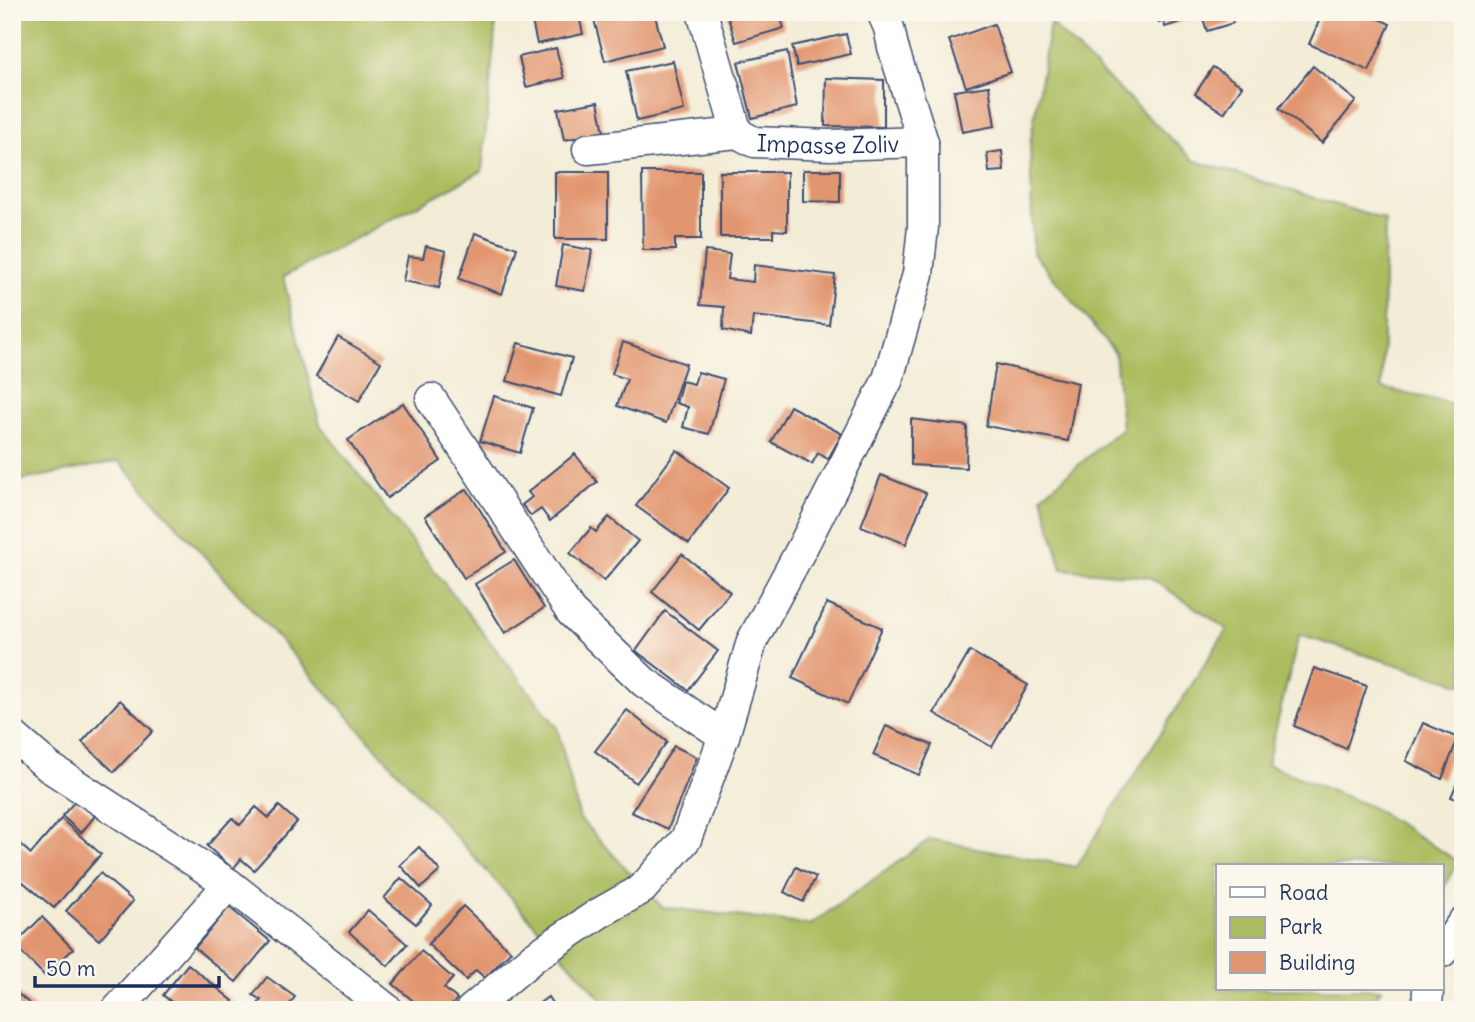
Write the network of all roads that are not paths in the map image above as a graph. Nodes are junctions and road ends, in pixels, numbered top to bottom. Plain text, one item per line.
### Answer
1 (702, 12) edge
2 (881, 12) edge
3 (737, 133) junction
4 (923, 142) junction
5 (588, 149) dead end
6 (431, 399) dead end
7 (12, 735) edge
8 (724, 736) junction
9 (229, 884) junction
10 (1463, 922) edge
11 (1444, 949) edge
12 (1428, 990) edge
13 (117, 1010) edge
14 (388, 1010) edge
15 (471, 1010) edge
16 (1427, 1010) edge

1 - 3 street, Impasse Zoliv
2 - 4 street
3 - 4 street, Impasse Zoliv
3 - 5 street, Impasse Zoliv
4 - 8 street
6 - 8 street
7 - 9 street
8 - 15 street
9 - 13 street
9 - 14 street
10 - 11 street
12 - 16 street

